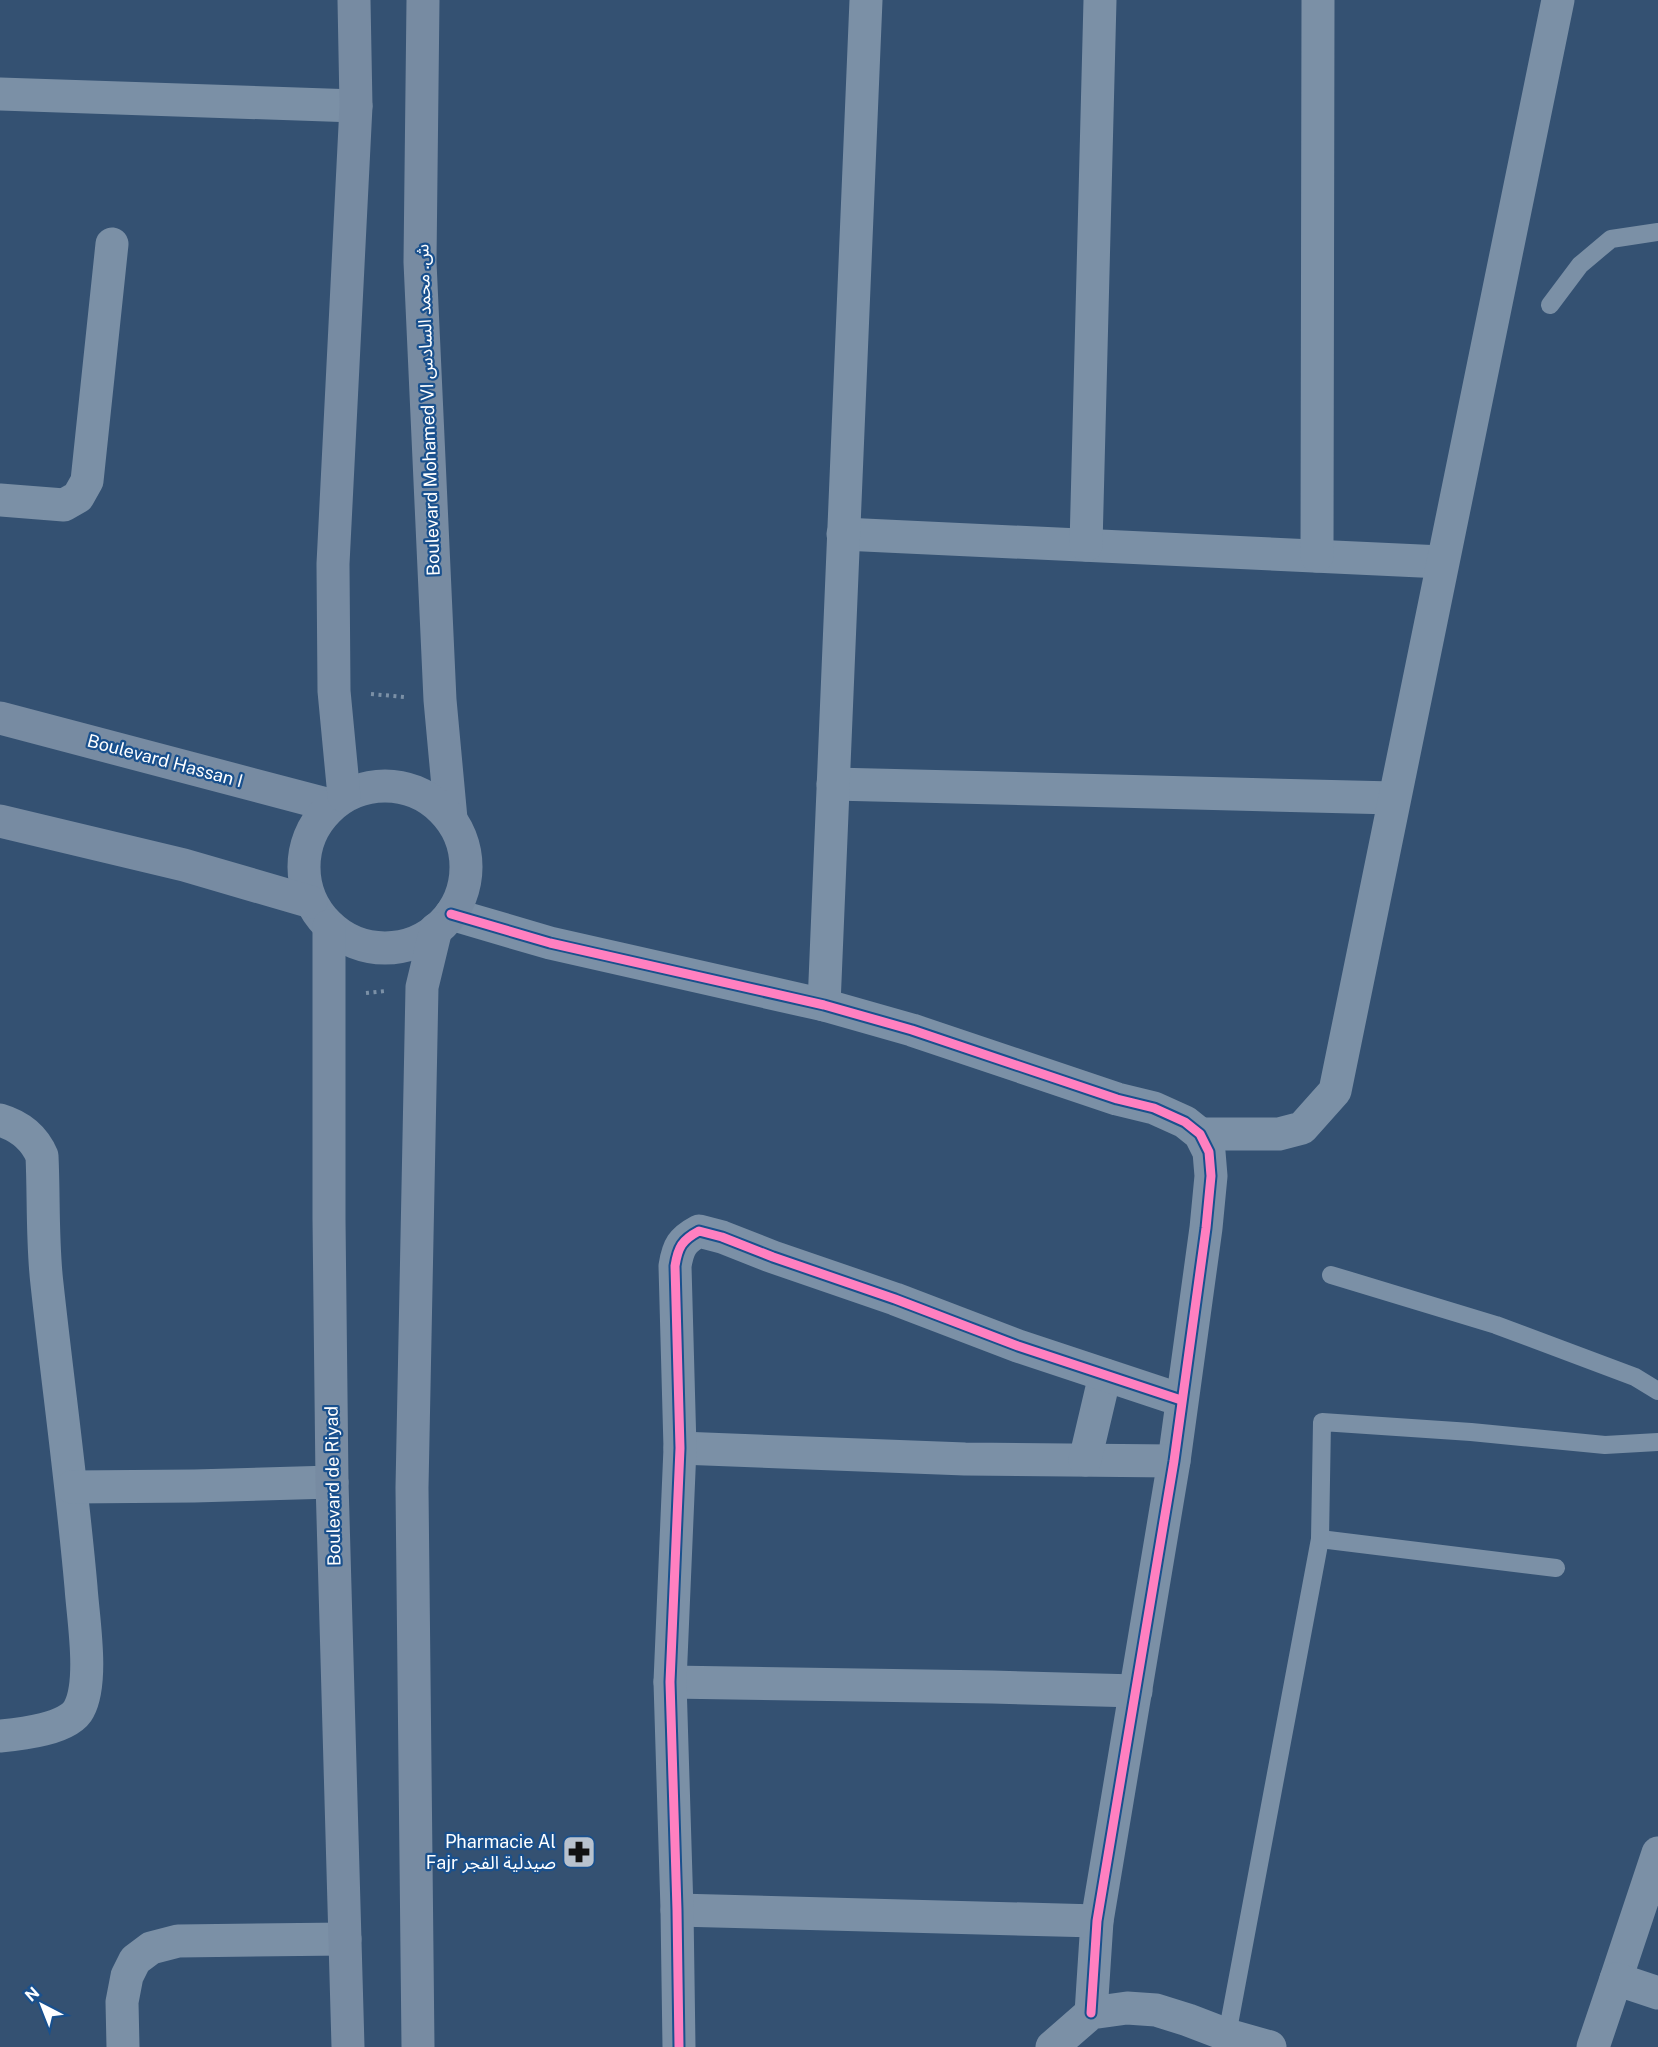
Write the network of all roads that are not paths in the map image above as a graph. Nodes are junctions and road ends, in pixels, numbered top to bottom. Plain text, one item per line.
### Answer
1 (354, 0) edge
2 (423, 0) edge
3 (866, 0) edge
4 (1100, 0) edge
5 (1318, 0) edge
6 (1558, 0) edge
7 (0, 94) edge
8 (356, 106) junction
9 (1658, 232) edge
10 (112, 244) dead end
11 (1550, 305) dead end
12 (0, 500) edge
13 (843, 534) junction
14 (1086, 546) junction
15 (1317, 556) junction
16 (1442, 562) junction
17 (0, 718) edge
18 (833, 784) junction
19 (1394, 798) junction
20 (337, 801) junction
21 (451, 819) junction
22 (0, 821) edge
23 (320, 914) junction
24 (443, 922) junction
25 (824, 1005) junction
26 (0, 1120) edge
27 (1200, 1134) junction
28 (1331, 1275) dead end
29 (1105, 1376) junction
30 (1658, 1391) edge
31 (1181, 1400) junction
32 (1658, 1442) edge
33 (680, 1448) junction
34 (1085, 1460) junction
35 (1174, 1461) junction
36 (332, 1482) junction
37 (72, 1487) junction
38 (1320, 1539) junction
39 (1556, 1568) dead end
40 (670, 1682) junction
41 (1136, 1692) junction
42 (0, 1736) edge
43 (1658, 1853) edge
44 (677, 1911) junction
45 (1097, 1921) junction
46 (345, 1939) junction
47 (1616, 1980) junction
48 (1658, 1993) edge
49 (1091, 2013) junction
50 (1227, 2035) junction
51 (123, 2047) edge
52 (348, 2047) edge
53 (418, 2047) edge
54 (679, 2047) edge
55 (1052, 2047) edge
56 (1270, 2047) edge
57 (1593, 2047) edge

1 - 8 main road
2 - 21 main road, Boulevard Mohamed VI ش. محمد السادس
3 - 13 street
4 - 14 street
5 - 15 street
6 - 16 street
7 - 8 street
8 - 20 main road
9 - 11 lane
10 - 12 street
13 - 14 street
13 - 18 street
14 - 15 street
15 - 16 street
16 - 19 street
17 - 20 main road, Boulevard Hassan I
18 - 19 street
18 - 25 street
19 - 27 street
20 - 21 main road
20 - 23 main road
21 - 24 main road
22 - 23 main road
23 - 24 main road
23 - 36 main road, Boulevard de Riyad
24 - 25 street
24 - 53 main road
25 - 27 street
26 - 37 street
27 - 31 street
28 - 30 lane
29 - 31 street
29 - 33 street
29 - 34 street
31 - 35 street
32 - 38 lane
33 - 34 street
33 - 40 street
34 - 35 street
35 - 41 street
36 - 37 street
36 - 46 main road, Boulevard de Riyad
37 - 42 street
38 - 39 lane
38 - 50 lane
40 - 41 street
40 - 44 street
41 - 45 street
43 - 47 street
44 - 45 street
44 - 54 street
45 - 49 street
46 - 51 street
46 - 52 main road, Boulevard de Riyad
47 - 48 street
47 - 57 street
49 - 50 street
49 - 55 street
50 - 56 street

